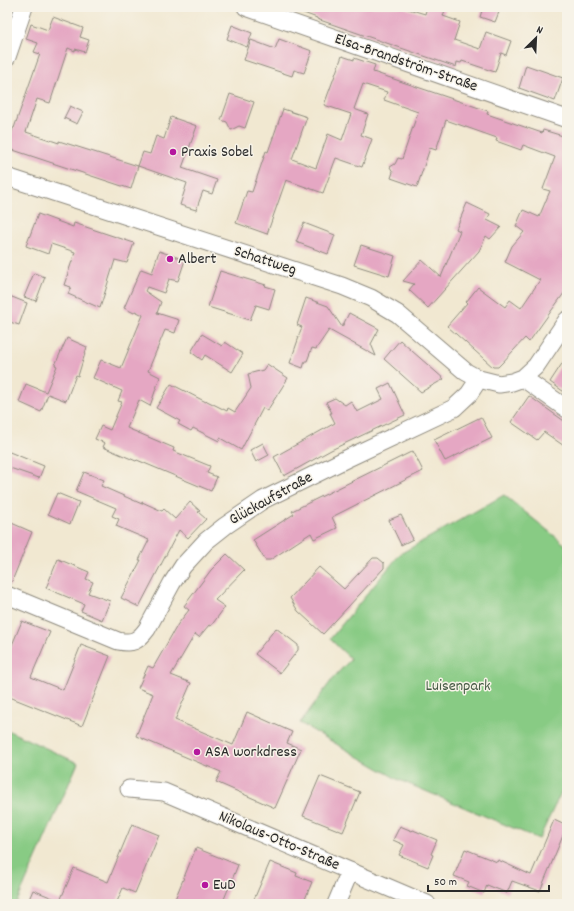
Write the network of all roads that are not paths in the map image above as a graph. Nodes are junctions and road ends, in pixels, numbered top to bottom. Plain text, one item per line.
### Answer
1 (24, 7) edge
2 (246, 7) edge
3 (7, 57) edge
4 (567, 119) edge
5 (7, 177) edge
6 (567, 320) edge
7 (523, 378) junction
8 (480, 380) junction
9 (567, 409) edge
10 (7, 595) edge
11 (129, 789) dead end
12 (350, 871) junction
13 (336, 904) edge
14 (427, 904) edge

1 - 3 street
2 - 4 street, Elsa-Brandström-Straße
5 - 8 street, Schattweg
6 - 7 street
7 - 8 street
7 - 9 street
8 - 10 street, Glückaufstraße
11 - 12 street, Nikolaus-Otto-Straße
12 - 13 street
12 - 14 street, Nikolaus-Otto-Straße

